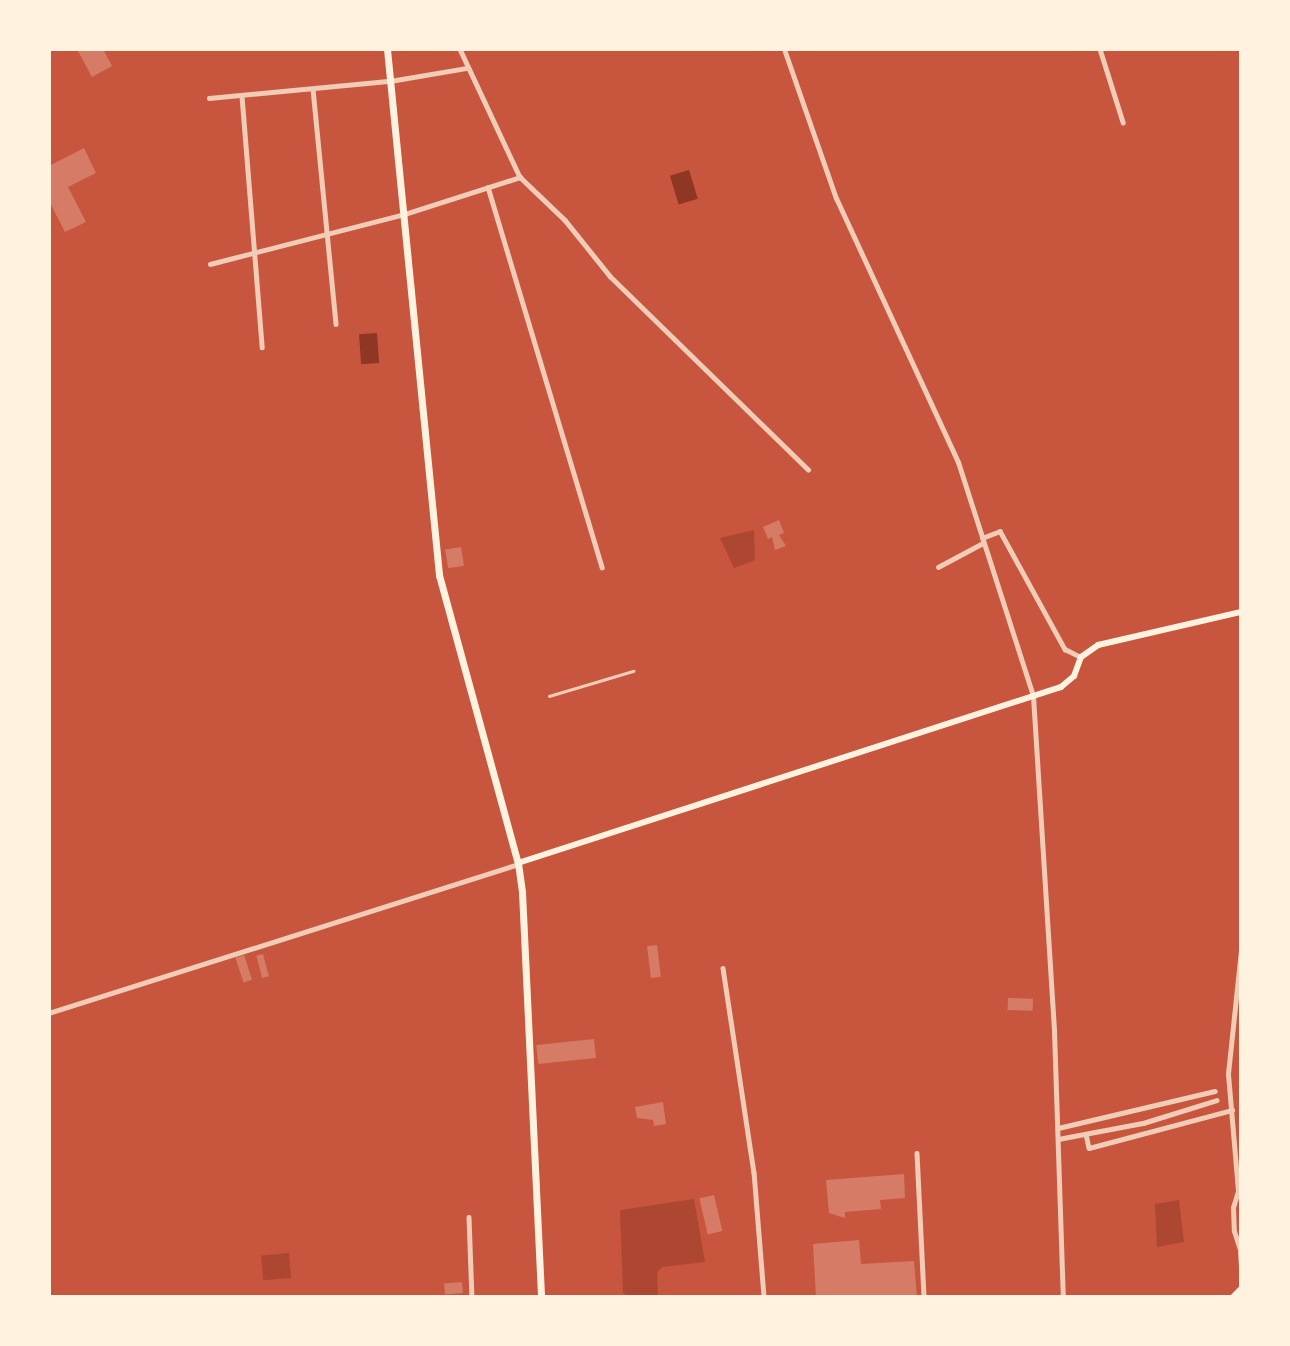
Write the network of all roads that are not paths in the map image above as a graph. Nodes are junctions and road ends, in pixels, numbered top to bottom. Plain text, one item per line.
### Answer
1 (387, 49) edge
2 (460, 49) edge
3 (783, 49) edge
4 (1100, 49) edge
5 (467, 68) junction
6 (390, 81) junction
7 (313, 89) junction
8 (242, 96) junction
9 (209, 98) dead end
10 (1124, 122) dead end
11 (520, 177) junction
12 (488, 187) junction
13 (405, 214) junction
14 (326, 235) junction
15 (254, 252) junction
16 (210, 264) dead end
17 (336, 324) dead end
18 (262, 347) dead end
19 (808, 469) dead end
20 (982, 541) junction
21 (602, 567) dead end
22 (938, 567) dead end
23 (1241, 612) edge
24 (1081, 657) junction
25 (633, 671) dead end
26 (549, 696) dead end
27 (1033, 696) junction
28 (518, 863) junction
29 (1241, 950) edge
30 (723, 968) dead end
31 (49, 1013) edge
32 (1215, 1091) dead end
33 (1217, 1100) dead end
34 (1231, 1110) junction
35 (1058, 1128) junction
36 (1086, 1133) junction
37 (1058, 1139) junction
38 (917, 1153) dead end
39 (469, 1217) dead end
40 (1240, 1249) edge
41 (1241, 1268) edge
42 (1241, 1289) edge
43 (472, 1297) edge
44 (541, 1297) edge
45 (764, 1297) edge
46 (924, 1297) edge
47 (1063, 1297) edge
48 (1233, 1297) edge

1 - 6 highway
2 - 5 street
3 - 20 street
4 - 10 street
5 - 6 street
5 - 11 street
6 - 7 street
6 - 13 highway
7 - 8 street
7 - 14 street
8 - 9 street
8 - 15 street
11 - 12 street
11 - 19 street
12 - 13 street
12 - 21 street
13 - 14 street
13 - 28 highway
14 - 15 street
14 - 17 street
15 - 16 street
15 - 18 street
20 - 22 street
20 - 24 street
20 - 27 street
23 - 24 main road
24 - 27 main road
25 - 26 street
27 - 28 main road
27 - 35 street
28 - 31 street
28 - 44 highway
29 - 34 street
30 - 45 street
32 - 35 street
33 - 36 street
34 - 36 street
34 - 40 street
35 - 37 street
36 - 37 street
37 - 47 street
38 - 46 street
39 - 43 street
40 - 41 street
42 - 48 main road

